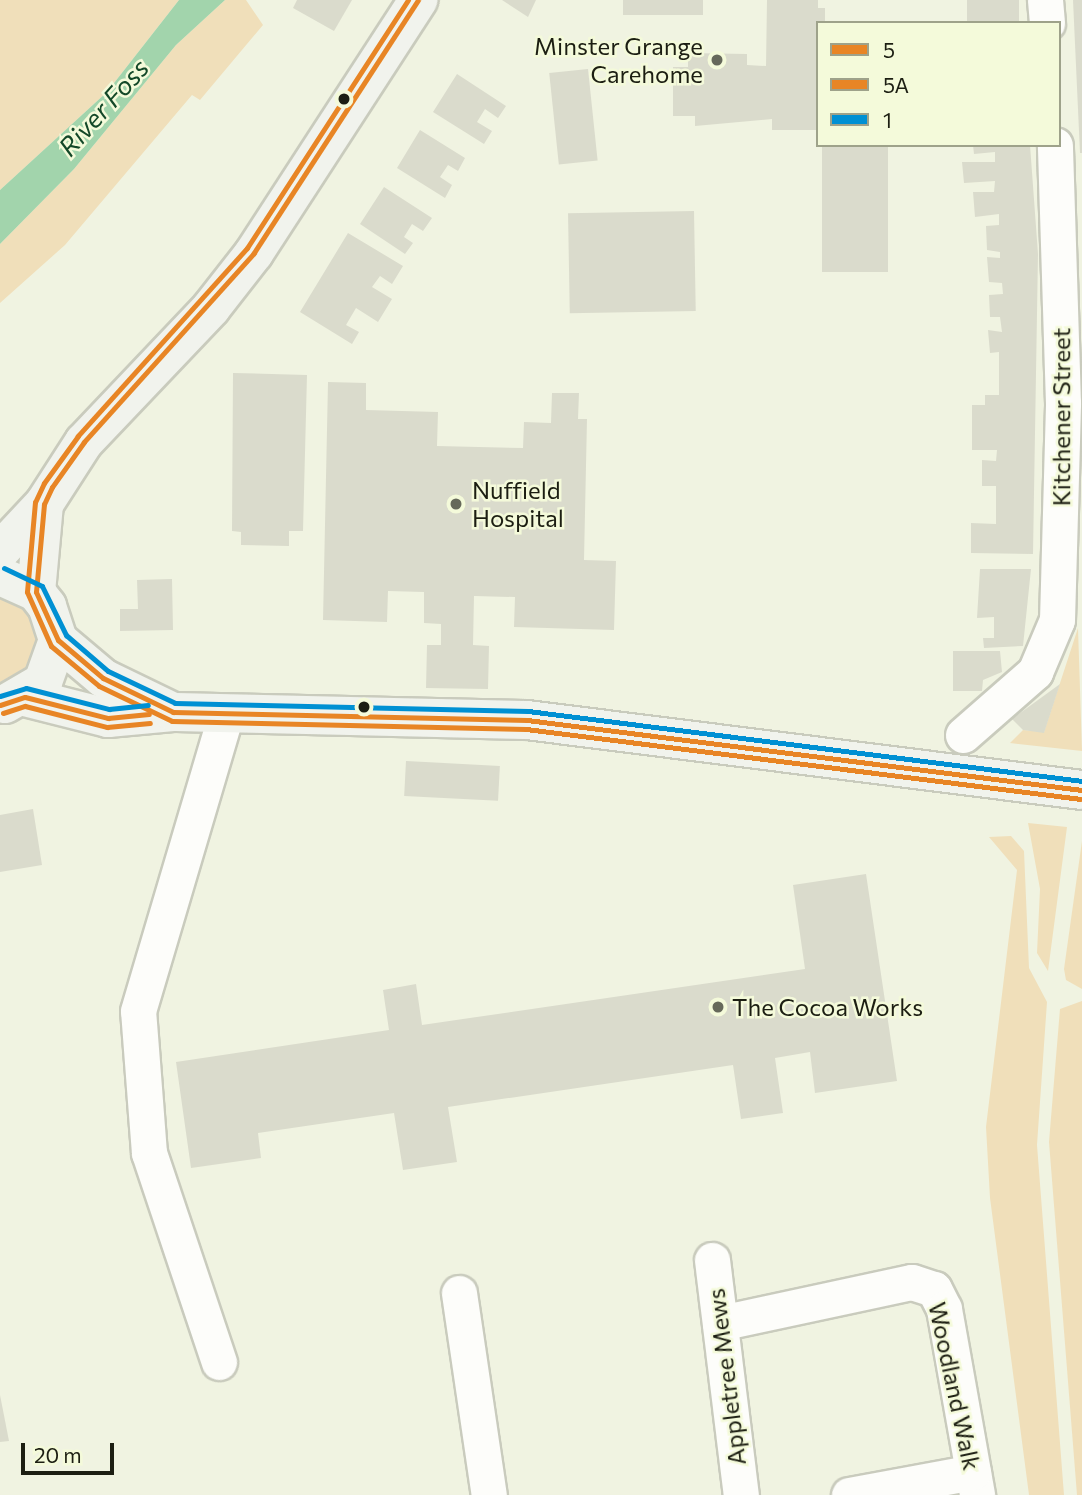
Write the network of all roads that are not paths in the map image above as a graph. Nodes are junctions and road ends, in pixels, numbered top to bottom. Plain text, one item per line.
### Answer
1 (418, 0) edge
2 (1045, 0) edge
3 (1047, 21) edge
4 (1055, 147) edge
5 (44, 504) junction
6 (0, 551) edge
7 (0, 576) edge
8 (36, 592) junction
9 (58, 640) junction
10 (13, 701) edge
11 (173, 712) junction
12 (226, 715) junction
13 (963, 735) dead end
14 (1082, 790) edge
15 (712, 1260) dead end
16 (459, 1293) dead end
17 (720, 1323) junction
18 (219, 1362) dead end
19 (975, 1484) edge
20 (489, 1495) edge
21 (741, 1495) edge
22 (849, 1495) edge

1 - 5 street
2 - 3 street
4 - 13 street, Kitchener Street
5 - 6 street
5 - 8 street
7 - 8 street
8 - 9 street
9 - 10 street
9 - 11 street
10 - 11 street
11 - 12 street
12 - 14 street
12 - 18 street
15 - 17 street, Appletree Mews
16 - 20 street
17 - 19 street, Woodland Walk
17 - 21 street, Appletree Mews
19 - 22 street

